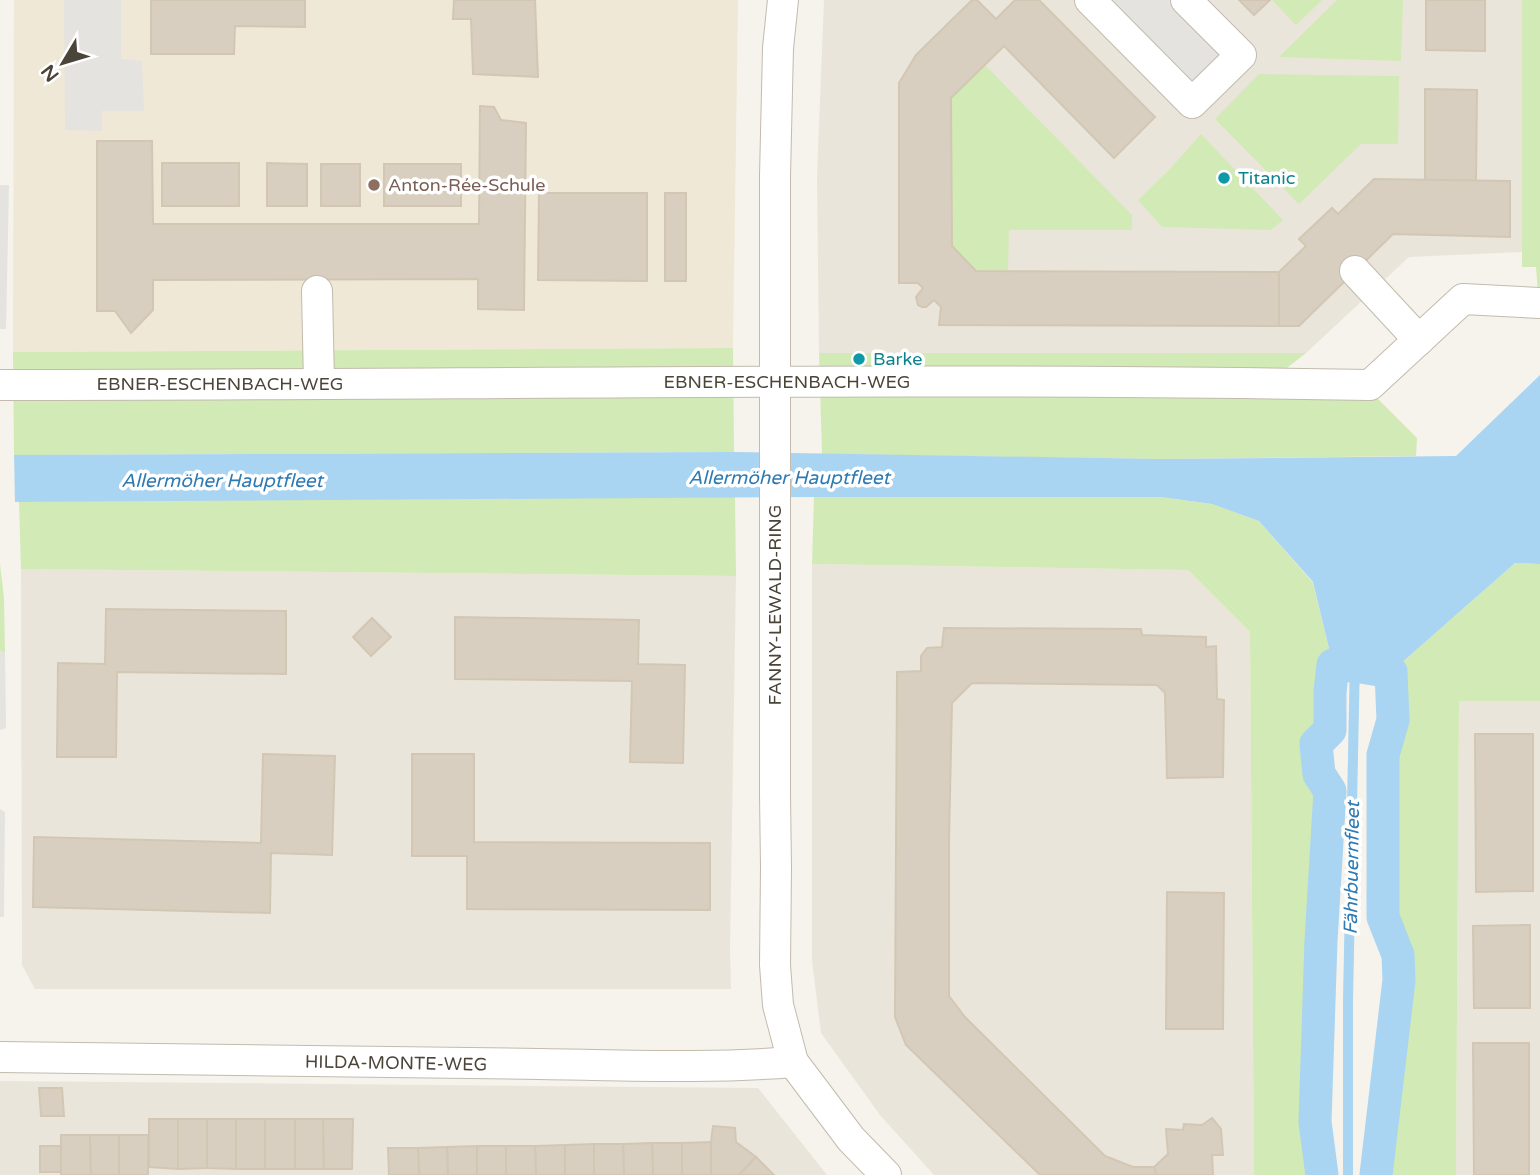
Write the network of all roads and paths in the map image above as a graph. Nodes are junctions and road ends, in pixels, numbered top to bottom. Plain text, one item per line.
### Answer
1 (783, 0) edge
2 (1090, 0) edge
3 (1186, 0) edge
4 (1355, 271) dead end
5 (317, 291) dead end
6 (1540, 303) edge
7 (1419, 340) junction
8 (776, 382) junction
9 (319, 383) junction
10 (0, 385) edge
11 (0, 1057) edge
12 (793, 1062) junction
13 (886, 1175) edge

1 - 8 street, FANNY-LEWALD-RING
2 - 3 street
4 - 7 street
5 - 9 street
6 - 7 street, EBNER-ESCHENBACH-WEG
7 - 8 street, EBNER-ESCHENBACH-WEG
8 - 9 street, EBNER-ESCHENBACH-WEG
8 - 12 street, FANNY-LEWALD-RING
9 - 10 street, EBNER-ESCHENBACH-WEG
11 - 12 street, HILDA-MONTE-WEG
12 - 13 street, FANNY-LEWALD-RING

